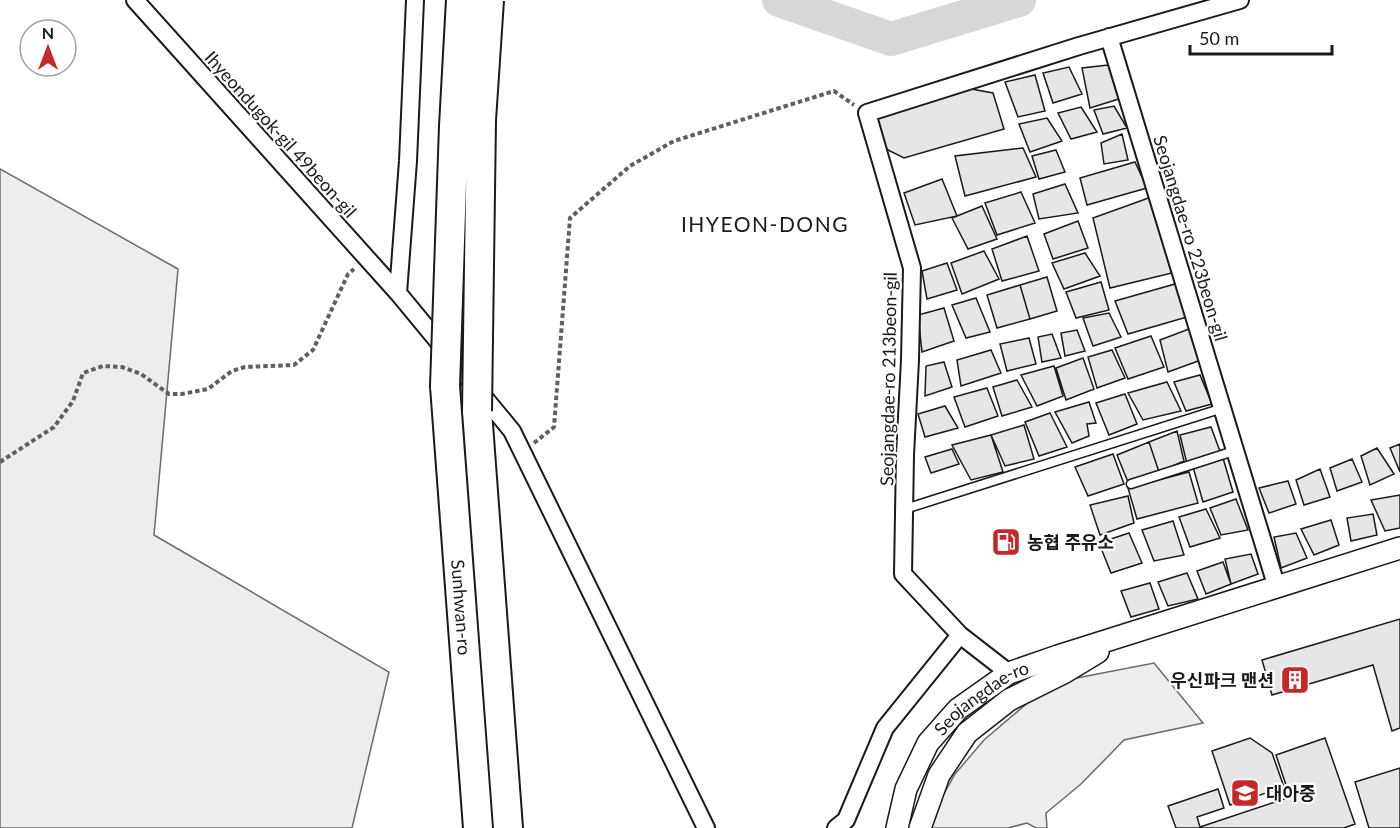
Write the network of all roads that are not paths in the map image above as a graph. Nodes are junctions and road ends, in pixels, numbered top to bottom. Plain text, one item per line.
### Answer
1 (135, 0) edge
2 (415, 0) edge
3 (461, 0) edge
4 (489, 0) edge
5 (1240, 0) edge
6 (1109, 37) junction
7 (398, 293) junction
8 (1223, 408) junction
9 (1234, 451) junction
10 (1131, 484) dead end
11 (905, 508) junction
12 (1398, 555) edge
13 (1276, 588) junction
14 (1126, 634) junction
15 (960, 635) junction
16 (1009, 673) junction
17 (478, 828) edge
18 (508, 828) edge
19 (706, 828) edge
20 (836, 828) edge
21 (897, 828) edge
22 (920, 828) edge

1 - 7 street, Ihyeondugok-gil 49beon-gil
2 - 7 street
3 - 17 highway, Sunhwan-ro, bridge
4 - 18 highway, Sunhwan-ro, bridge
5 - 6 street
6 - 8 street, Seojangdae-ro 223beon-gil
6 - 11 street, Seojangdae-ro 213beon-gil
7 - 19 street, Ihyeondugok-gil 49beon-gil
8 - 9 street, Seojangdae-ro 223beon-gil
8 - 11 lane, Seojangdae-ro 213beon-gil
9 - 10 lane
9 - 13 street, Seojangdae-ro 223beon-gil
11 - 15 street, Seojangdae-ro 213beon-gil
12 - 13 street, Seojangdae-ro
13 - 14 street, Seojangdae-ro
14 - 16 street, Seojangdae-ro
14 - 22 street, Seojangdae-ro
15 - 16 street, Seojangdae-ro 213beon-gil
15 - 20 street
16 - 21 street, Seojangdae-ro

